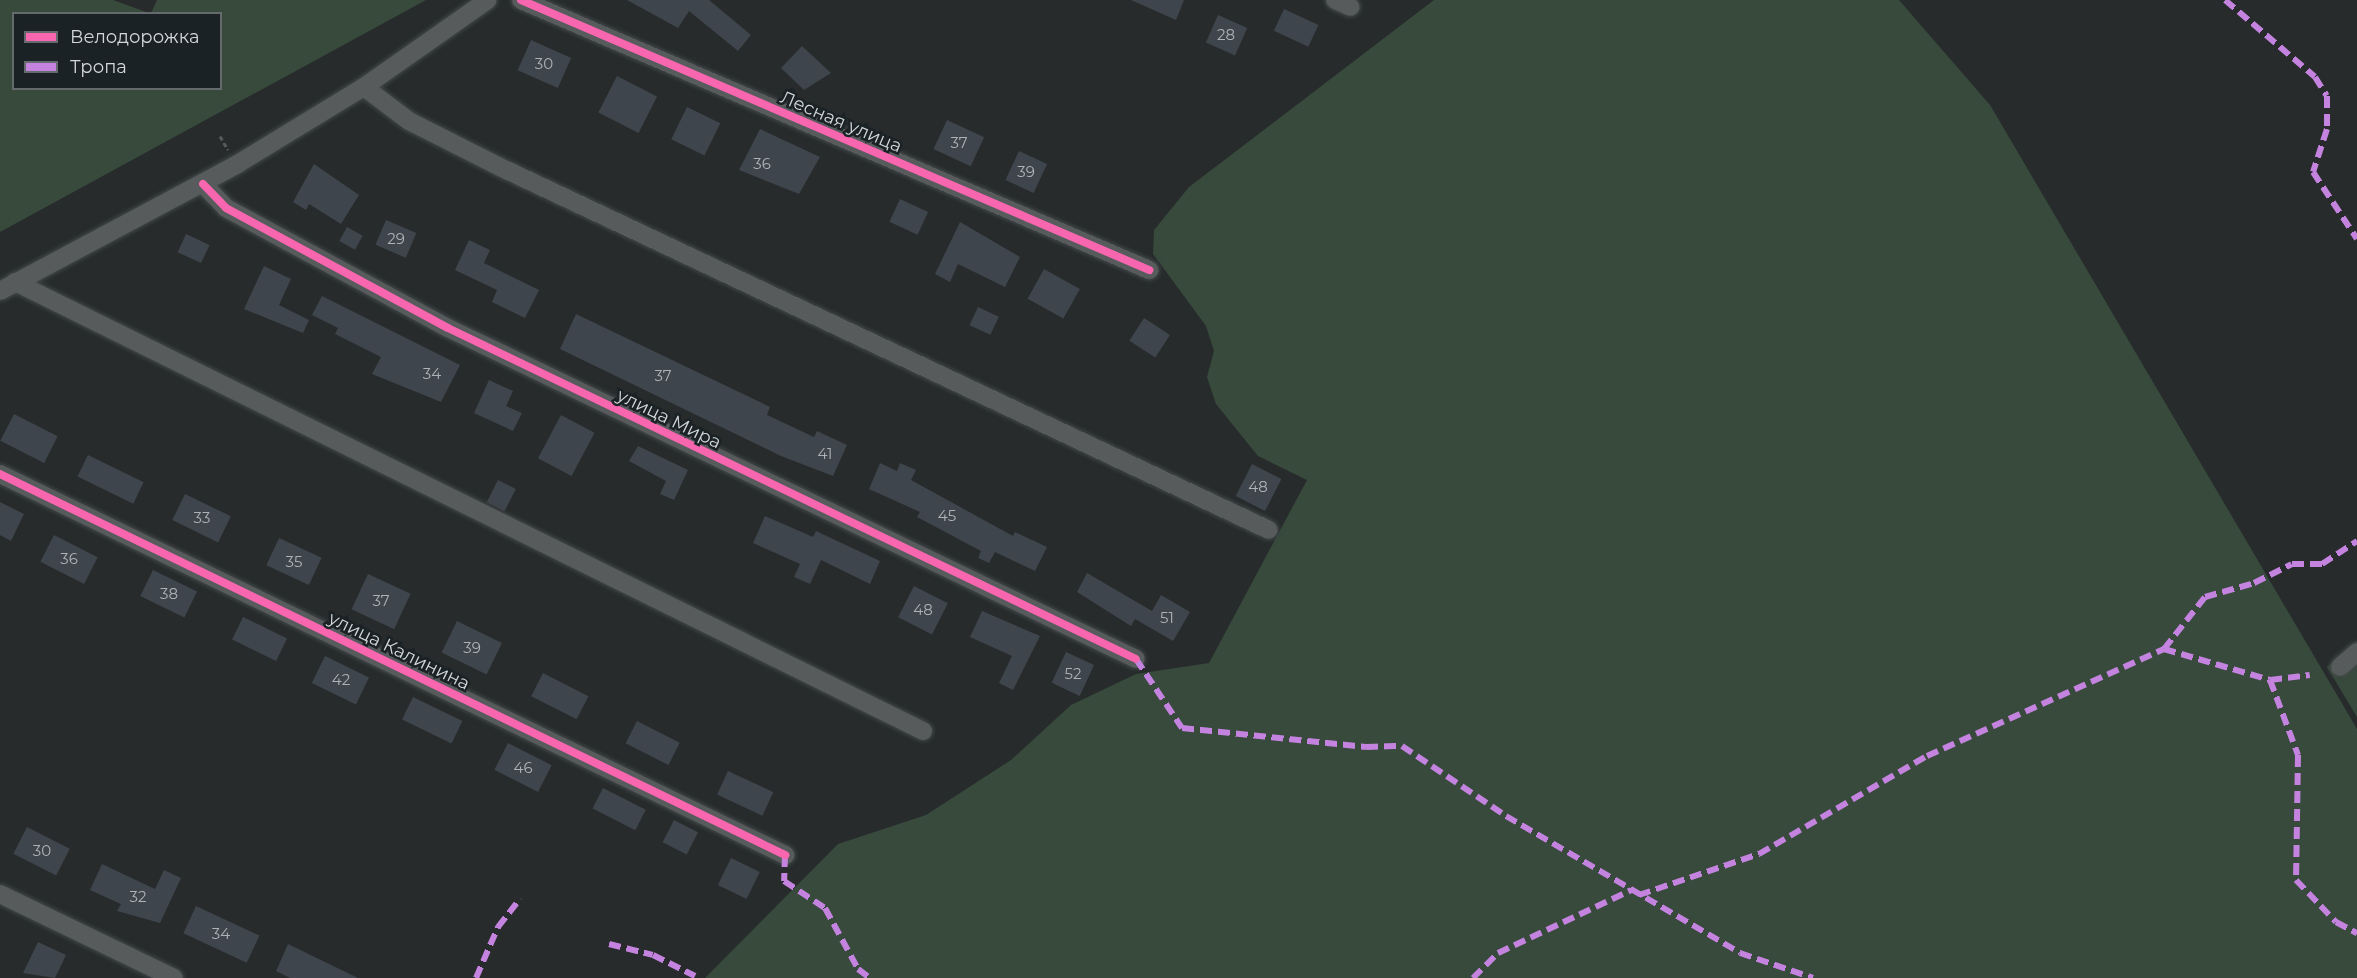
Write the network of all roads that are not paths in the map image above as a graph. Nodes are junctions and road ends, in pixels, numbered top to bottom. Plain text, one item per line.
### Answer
1 (488, 0) edge
2 (521, 0) edge
3 (364, 87) junction
4 (203, 184) junction
5 (1149, 270) dead end
6 (8, 287) edge
7 (0, 474) edge
8 (1269, 530) dead end
9 (2357, 652) edge
10 (1136, 659) dead end
11 (2340, 667) dead end
12 (923, 731) dead end
13 (785, 855) dead end
14 (0, 894) edge
15 (174, 978) edge

1 - 3 street
2 - 5 street, Лесная улица
3 - 4 street
3 - 8 street
4 - 6 street
4 - 10 street, улица Мира
6 - 12 street
7 - 13 street, улица Калинина
9 - 11 street
14 - 15 street

